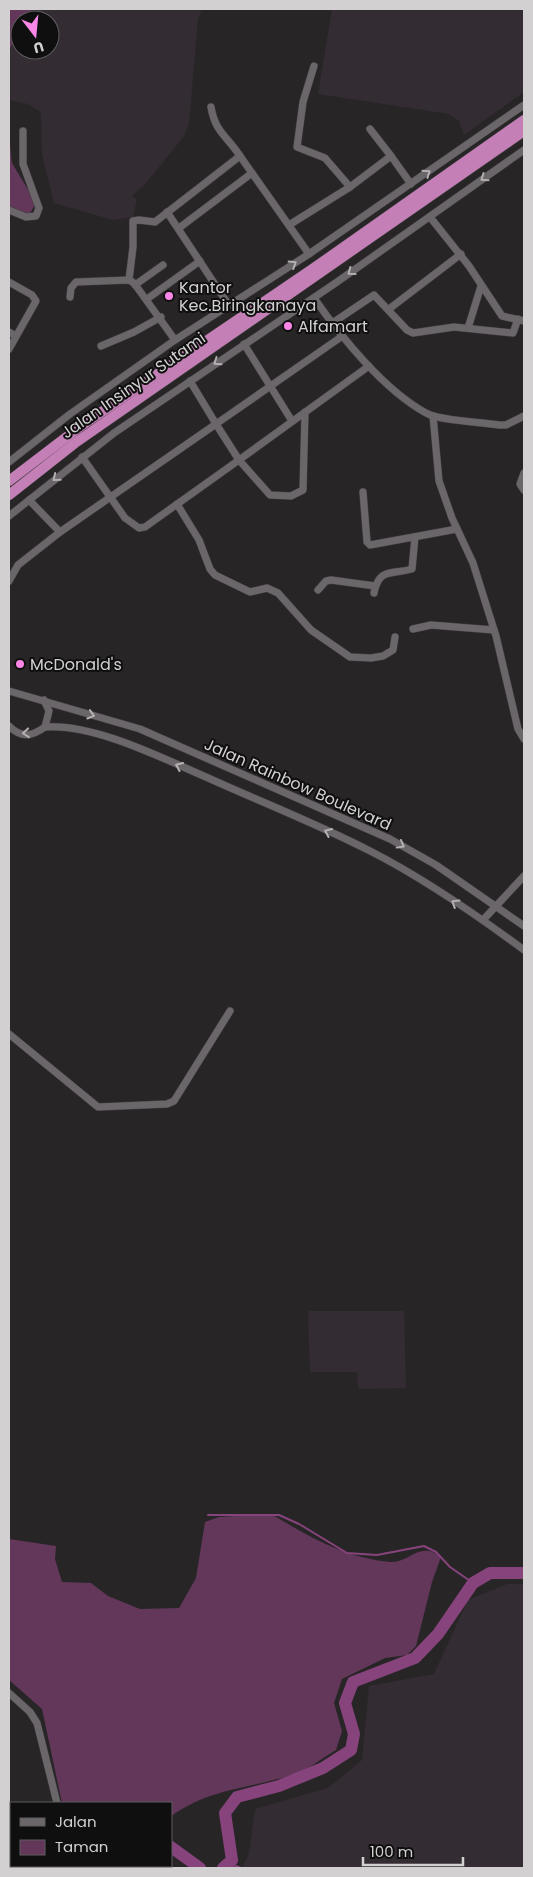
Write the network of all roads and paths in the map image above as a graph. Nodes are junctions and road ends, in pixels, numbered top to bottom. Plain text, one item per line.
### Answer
1 (314, 66) dead end
2 (524, 105) edge
3 (211, 108) dead end
4 (524, 120) edge
5 (370, 129) dead end
6 (23, 131) dead end
7 (524, 131) edge
8 (524, 150) edge
9 (240, 156) junction
10 (391, 156) junction
11 (252, 173) junction
12 (411, 184) junction
13 (350, 187) junction
14 (9, 211) edge
15 (167, 212) junction
16 (430, 216) junction
17 (289, 225) junction
18 (179, 228) junction
19 (309, 254) junction
20 (460, 254) junction
21 (200, 261) junction
22 (163, 265) dead end
23 (9, 282) edge
24 (132, 283) junction
25 (481, 286) junction
26 (70, 297) dead end
27 (314, 298) junction
28 (147, 299) junction
29 (228, 304) junction
30 (388, 309) junction
31 (161, 317) junction
32 (521, 320) edge
33 (331, 324) junction
34 (468, 328) junction
35 (9, 332) edge
36 (16, 336) junction
37 (340, 336) junction
38 (175, 340) junction
39 (244, 344) junction
40 (101, 346) dead end
41 (9, 349) edge
42 (369, 366) junction
43 (190, 381) junction
44 (269, 386) junction
45 (305, 412) junction
46 (433, 416) junction
47 (524, 416) edge
48 (292, 421) junction
49 (216, 424) junction
50 (75, 443) junction
51 (82, 457) junction
52 (239, 460) junction
53 (9, 462) edge
54 (524, 473) edge
55 (9, 481) edge
56 (524, 490) edge
57 (363, 492) dead end
58 (9, 495) edge
59 (110, 497) junction
60 (29, 500) junction
61 (9, 502) edge
62 (177, 504) junction
63 (9, 516) edge
64 (457, 529) junction
65 (60, 532) junction
66 (415, 537) junction
67 (9, 580) edge
68 (318, 590) dead end
69 (413, 629) dead end
70 (494, 630) junction
71 (395, 637) dead end
72 (9, 691) edge
73 (44, 700) junction
74 (9, 726) edge
75 (45, 727) junction
76 (524, 739) edge
77 (524, 876) edge
78 (495, 906) junction
79 (482, 920) junction
80 (524, 926) edge
81 (524, 950) edge
82 (230, 1011) dead end
83 (9, 1034) edge
84 (9, 1693) edge
85 (57, 1802) edge

1 - 13 street
12 -> 2 street
3 - 9 street
4 - 55 highway, Jalan Insinyur Sutami
5 - 10 street
6 - 14 street
7 - 50 highway, Jalan Insinyur Sutami
8 -> 16 street
9 - 11 street
9 - 15 street
10 - 12 street
10 - 13 street
11 - 17 street
11 - 18 street
12 - 19 street
13 - 17 street
15 - 18 street
15 - 24 street
16 - 20 street
16 -> 27 street
17 - 19 street
18 - 21 street
29 -> 19 street
20 - 25 street
20 - 30 street
21 - 28 street
21 - 29 street
22 - 24 street
23 - 36 street
24 - 26 street
24 - 28 street
25 - 32 street
25 - 34 street
27 - 33 street
27 - 39 street
28 - 31 street
29 - 38 street
30 - 33 street
30 - 34 street
31 - 38 street
31 - 40 street
32 - 34 street
33 - 37 street
35 - 36 street
36 - 41 street
37 - 42 street
37 - 44 street
38 - 53 street
39 -> 43 street
39 - 44 street
42 - 45 street
42 - 46 street
43 - 49 street
43 - 51 street
44 - 48 street
44 - 49 street
45 - 48 street
45 - 52 street
46 - 47 street
46 - 64 street
48 - 52 street
49 - 52 street
49 - 59 street
50 - 58 highway, Jalan Insinyur Sutami
50 - 61 highway
51 - 59 street
51 -> 60 street
52 - 62 street
54 - 56 street
57 - 66 street
59 - 62 street
59 - 65 street
60 - 63 street
60 - 65 street
62 - 71 street
64 - 66 street
64 - 70 street
65 - 67 street
66 - 68 street
69 - 70 street
70 - 76 street
72 - 73 street, Jalan Rainbow Boulevard
73 - 75 street
73 -> 78 street, Jalan Rainbow Boulevard
75 -> 74 street
79 -> 75 street, Jalan Rainbow Boulevard
77 - 78 street
78 - 79 street
78 - 80 street, Jalan Rainbow Boulevard
79 - 81 street, Jalan Rainbow Boulevard
82 - 83 street
84 - 85 street

